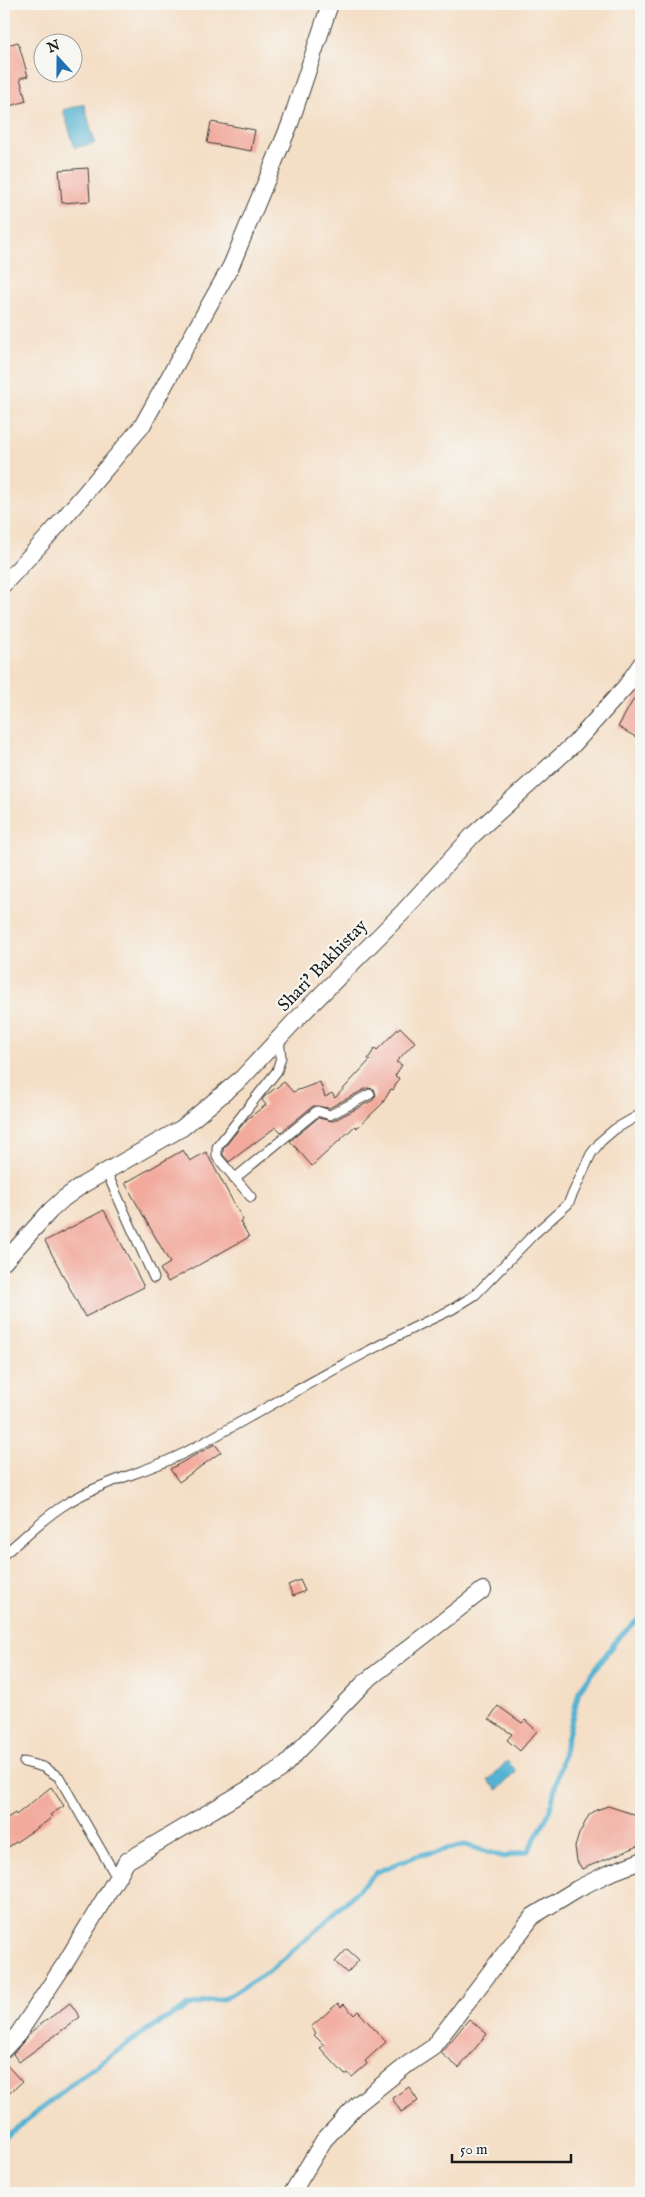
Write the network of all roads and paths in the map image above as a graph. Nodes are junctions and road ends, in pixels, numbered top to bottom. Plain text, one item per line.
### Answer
1 (330, 4) edge
2 (4, 584) edge
3 (641, 664) edge
4 (279, 1039) junction
5 (370, 1094) dead end
6 (641, 1114) edge
7 (106, 1171) junction
8 (234, 1179) junction
9 (251, 1198) dead end
10 (4, 1262) edge
11 (154, 1278) dead end
12 (4, 1554) edge
13 (483, 1590) dead end
14 (24, 1762) dead end
15 (641, 1861) edge
16 (117, 1878) junction
17 (4, 2049) edge
18 (292, 2193) edge

1 - 2 street
3 - 4 street, Shari' Bakhistay
4 - 7 street, Shari' Bakhistay
4 - 8 lane
5 - 8 lane
6 - 12 lane
7 - 10 street, Shari' Bakhistay
7 - 11 lane
8 - 9 lane
13 - 16 street
14 - 16 lane
15 - 18 street
16 - 17 street

